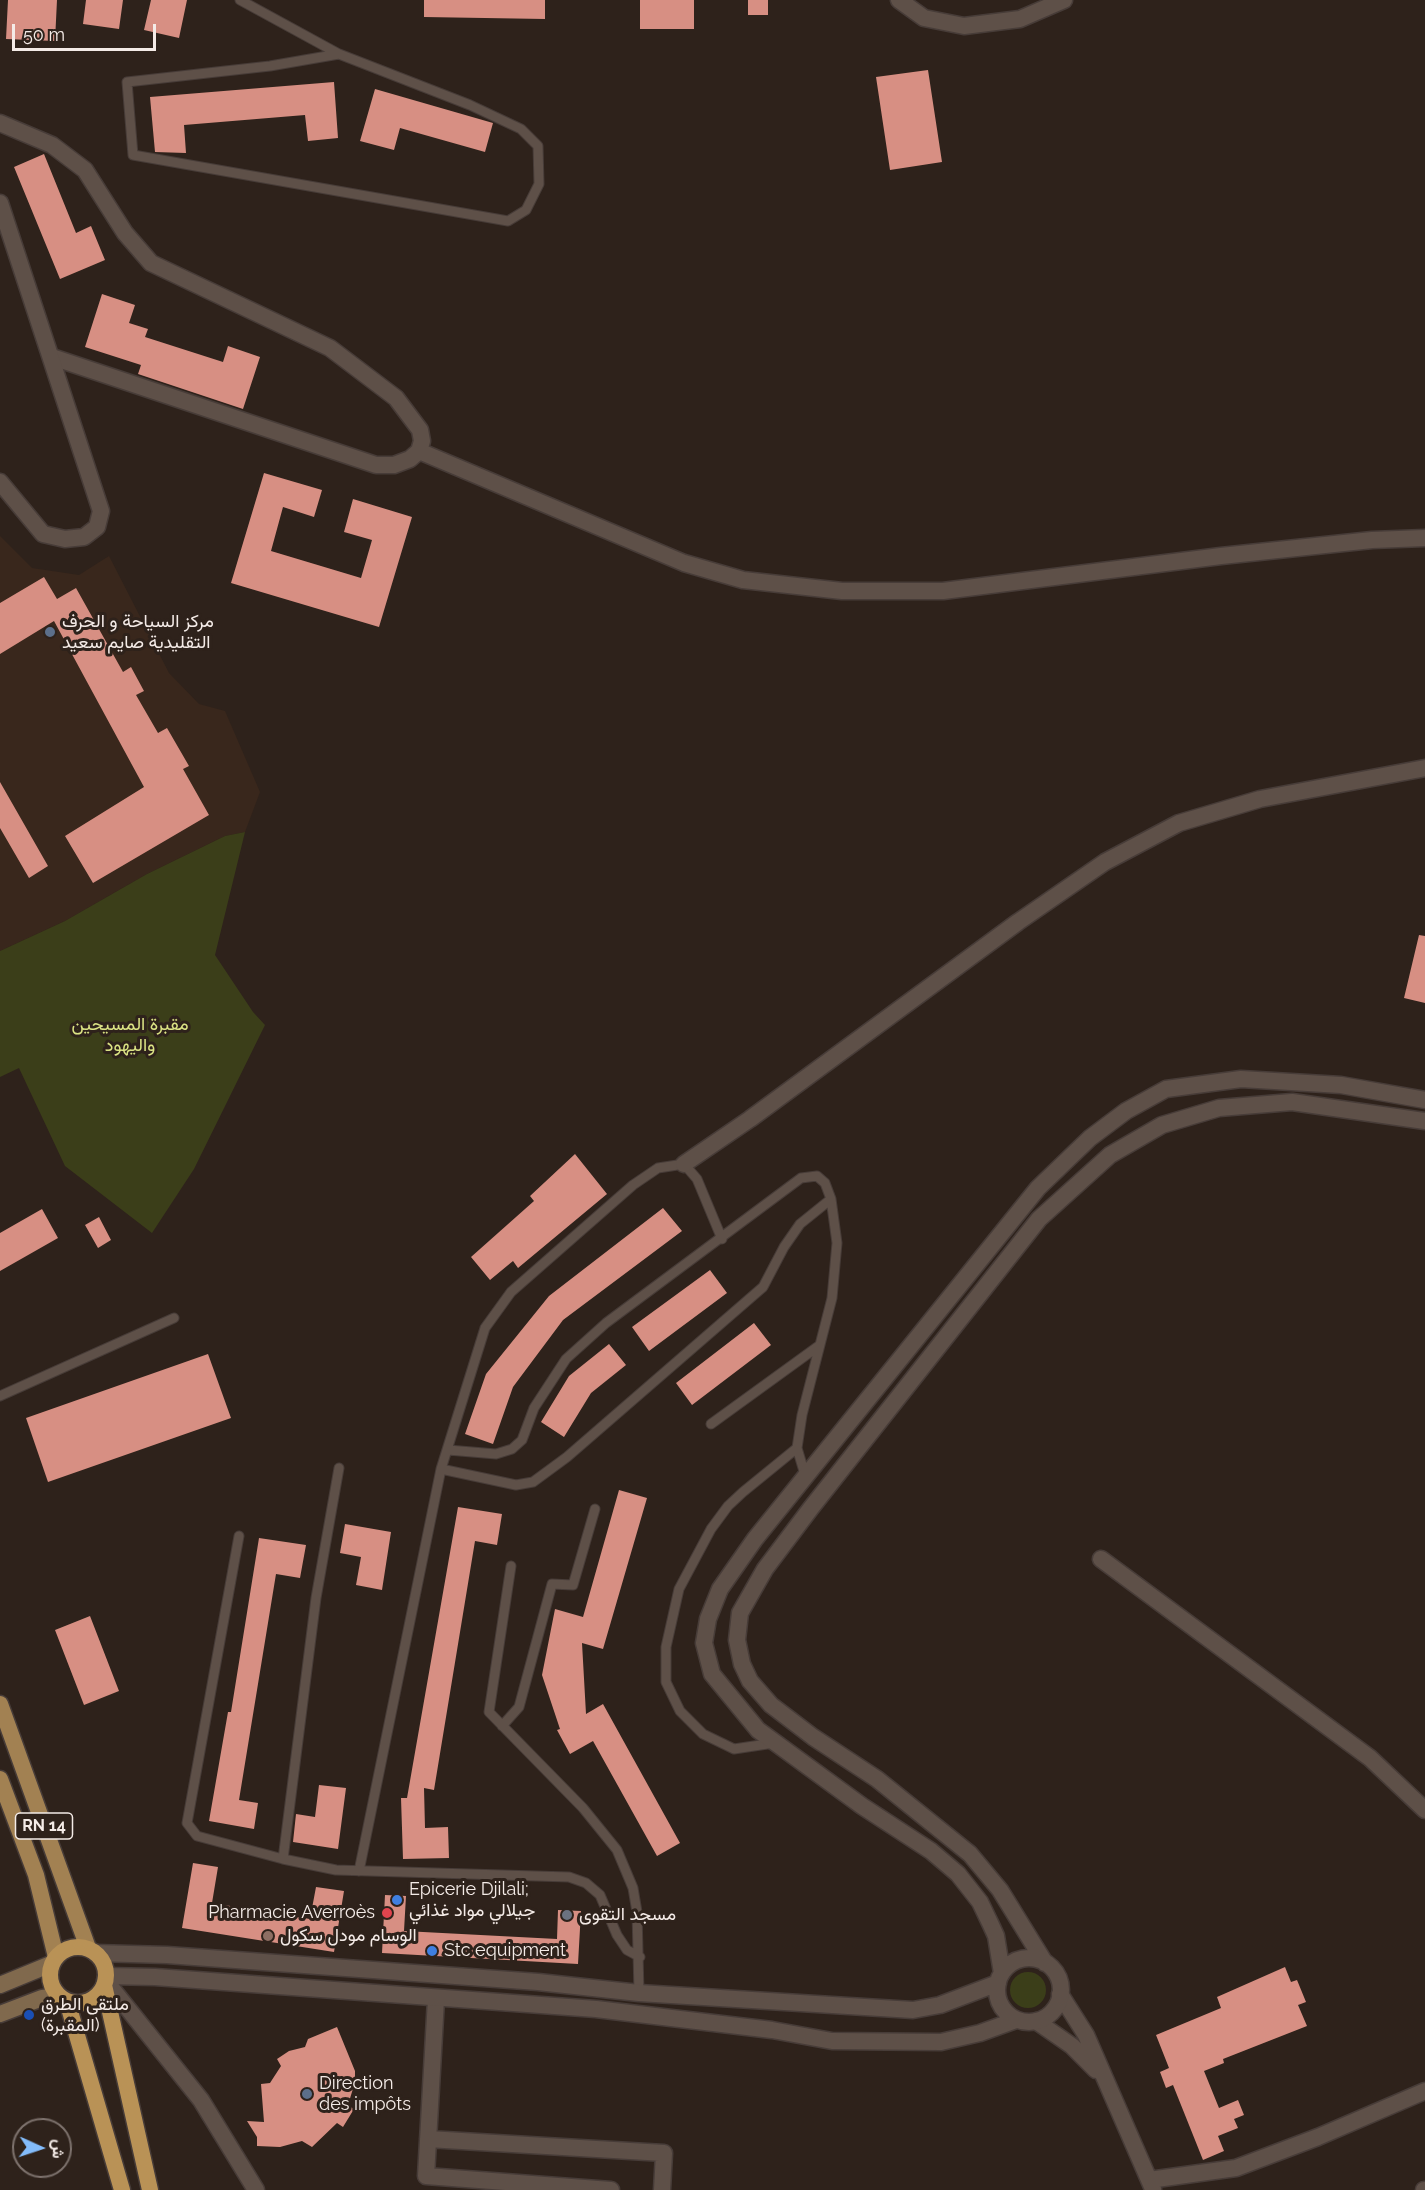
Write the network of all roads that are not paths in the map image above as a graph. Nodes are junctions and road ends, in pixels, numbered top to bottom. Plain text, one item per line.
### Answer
1 (240, 0) edge
2 (899, 0) edge
3 (1064, 0) edge
4 (339, 54) junction
5 (0, 123) edge
6 (0, 203) edge
7 (52, 357) junction
8 (419, 451) junction
9 (0, 482) edge
10 (1425, 538) edge
11 (1425, 768) edge
12 (1425, 1100) edge
13 (1425, 1121) edge
14 (684, 1164) junction
15 (831, 1199) junction
16 (722, 1239) junction
17 (174, 1318) dead end
18 (820, 1345) junction
19 (0, 1396) edge
20 (711, 1424) dead end
21 (797, 1448) junction
22 (448, 1450) junction
23 (339, 1468) dead end
24 (441, 1469) junction
25 (806, 1478) junction
26 (595, 1509) dead end
27 (239, 1536) dead end
28 (1101, 1559) dead end
29 (511, 1566) dead end
30 (0, 1704) edge
31 (502, 1726) junction
32 (775, 1743) junction
33 (0, 1779) edge
34 (1425, 1810) edge
35 (283, 1859) junction
36 (359, 1871) junction
37 (92, 1950) junction
38 (640, 1957) junction
39 (53, 1961) junction
40 (1045, 1963) junction
41 (1000, 1978) junction
42 (105, 1980) junction
43 (0, 1985) edge
44 (639, 1993) junction
45 (1060, 1994) junction
46 (63, 1999) junction
47 (436, 1999) junction
48 (0, 2014) edge
49 (1016, 2020) junction
50 (1036, 2021) junction
51 (1103, 2077) junction
52 (1425, 2091) edge
53 (428, 2139) junction
54 (1151, 2185) edge
55 (122, 2190) edge
56 (150, 2190) edge
57 (256, 2190) edge
58 (611, 2190) edge
59 (662, 2190) edge

1 - 4 lane
2 - 3 street
4 - 4 lane
5 - 8 street
6 - 7 street
7 - 8 street
7 - 9 street
8 - 10 street
11 - 14 street
12 - 25 street
13 - 40 street
14 - 16 lane
14 - 22 lane
15 - 16 lane
15 - 18 lane
15 - 24 lane
16 - 22 lane
17 - 19 lane
18 - 20 lane
18 - 21 lane
21 - 25 lane
21 - 32 lane
22 - 24 lane
23 - 35 lane
24 - 36 lane
25 - 32 street
26 - 31 lane
27 - 35 lane
28 - 34 street
29 - 31 lane
30 - 37 main road, RN 14
31 - 38 lane
32 - 41 street
33 - 39 main road, RN 14
35 - 36 lane
36 - 38 lane
37 - 39 highway
37 - 42 highway
37 - 44 street
38 - 44 lane
39 - 43 main road
39 - 46 highway
40 - 41 street
40 - 45 street
41 - 44 street
41 - 49 street
42 - 46 highway
42 - 47 street
42 - 56 highway
42 - 57 street
45 - 50 street
45 - 51 street
46 - 48 main road
46 - 55 highway
47 - 49 street
47 - 53 street
49 - 50 street
50 - 51 street
51 - 54 street
52 - 54 street
53 - 58 street
53 - 59 street

